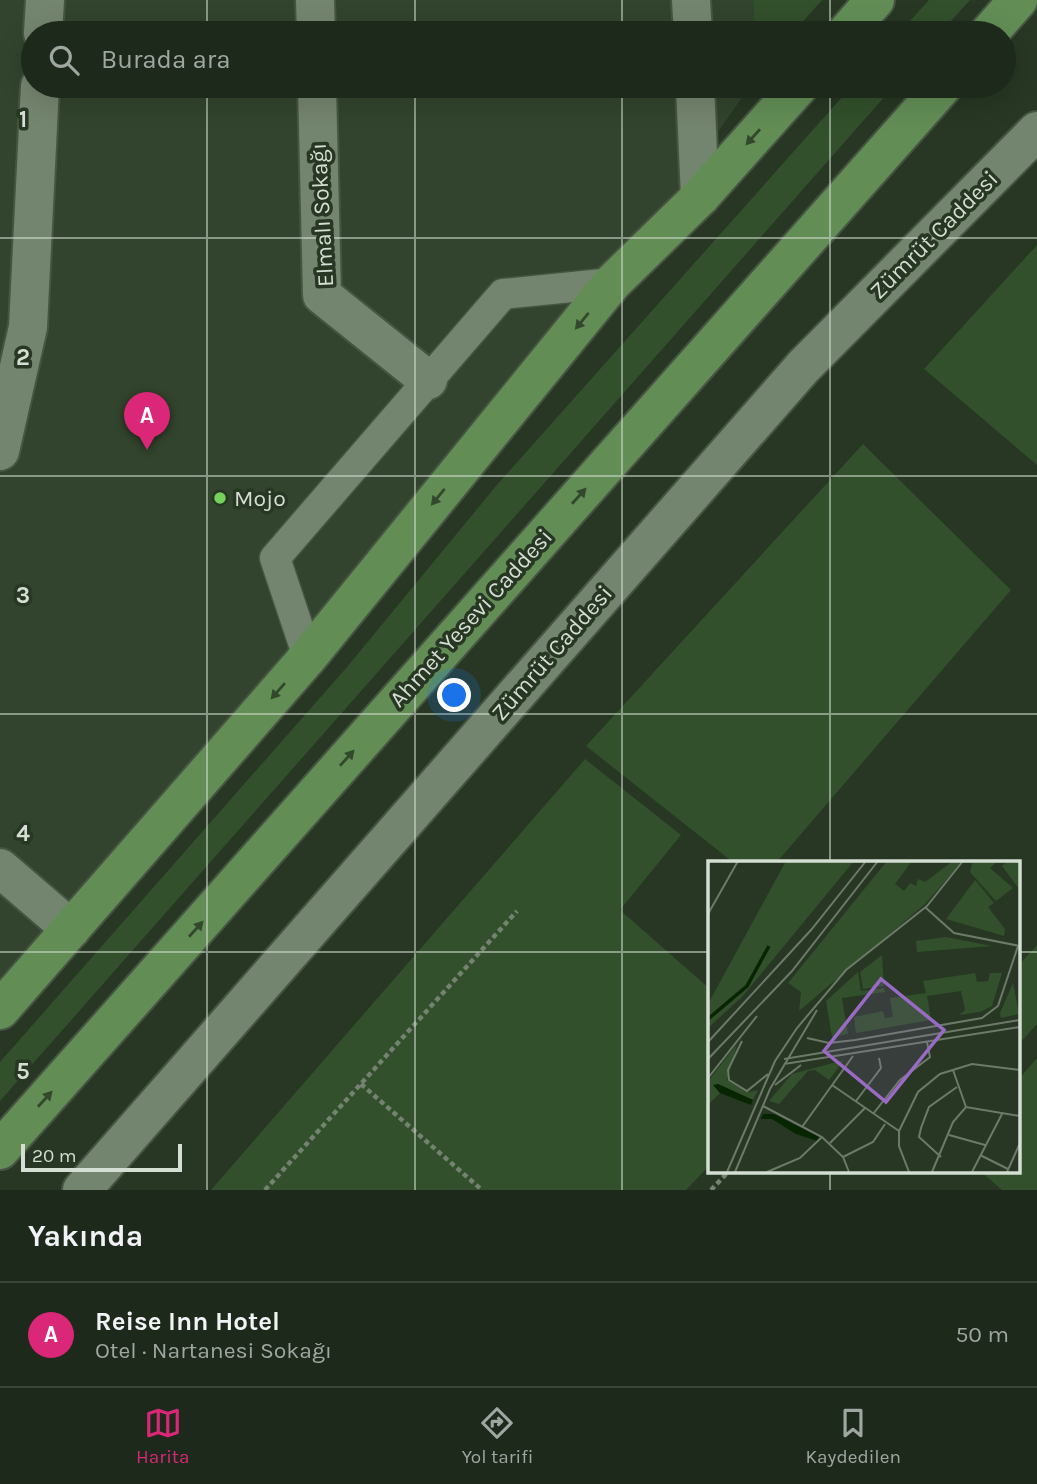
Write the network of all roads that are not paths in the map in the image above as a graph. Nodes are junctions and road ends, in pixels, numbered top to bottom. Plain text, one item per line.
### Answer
1 (45, 0) edge
2 (315, 0) edge
3 (691, 0) edge
4 (875, 0) edge
5 (1018, 0) edge
6 (44, 21) edge
7 (316, 21) edge
8 (692, 21) edge
9 (857, 21) edge
10 (1000, 21) edge
11 (39, 98) edge
12 (317, 98) edge
13 (696, 98) edge
14 (788, 98) edge
15 (932, 98) edge
16 (1037, 131) edge
17 (700, 197) junction
18 (612, 282) junction
19 (428, 380) junction
20 (0, 451) edge
21 (308, 657) junction
22 (0, 867) edge
23 (71, 929) junction
24 (0, 1010) edge
25 (0, 1150) edge
26 (82, 1190) edge

1 - 6 street
2 - 7 street
3 - 8 street
4 - 9 main road
5 - 10 main road
11 - 20 street
12 - 19 street, Elmalı Sokağı
13 - 17 street
14 -> 17 main road
25 -> 15 main road, Ahmet Yesevi Caddesi
16 - 26 street, Zümrüt Caddesi
17 - 18 main road
18 - 19 lane
18 -> 21 main road
19 - 21 lane
21 -> 23 main road
22 - 23 street
23 - 24 main road

